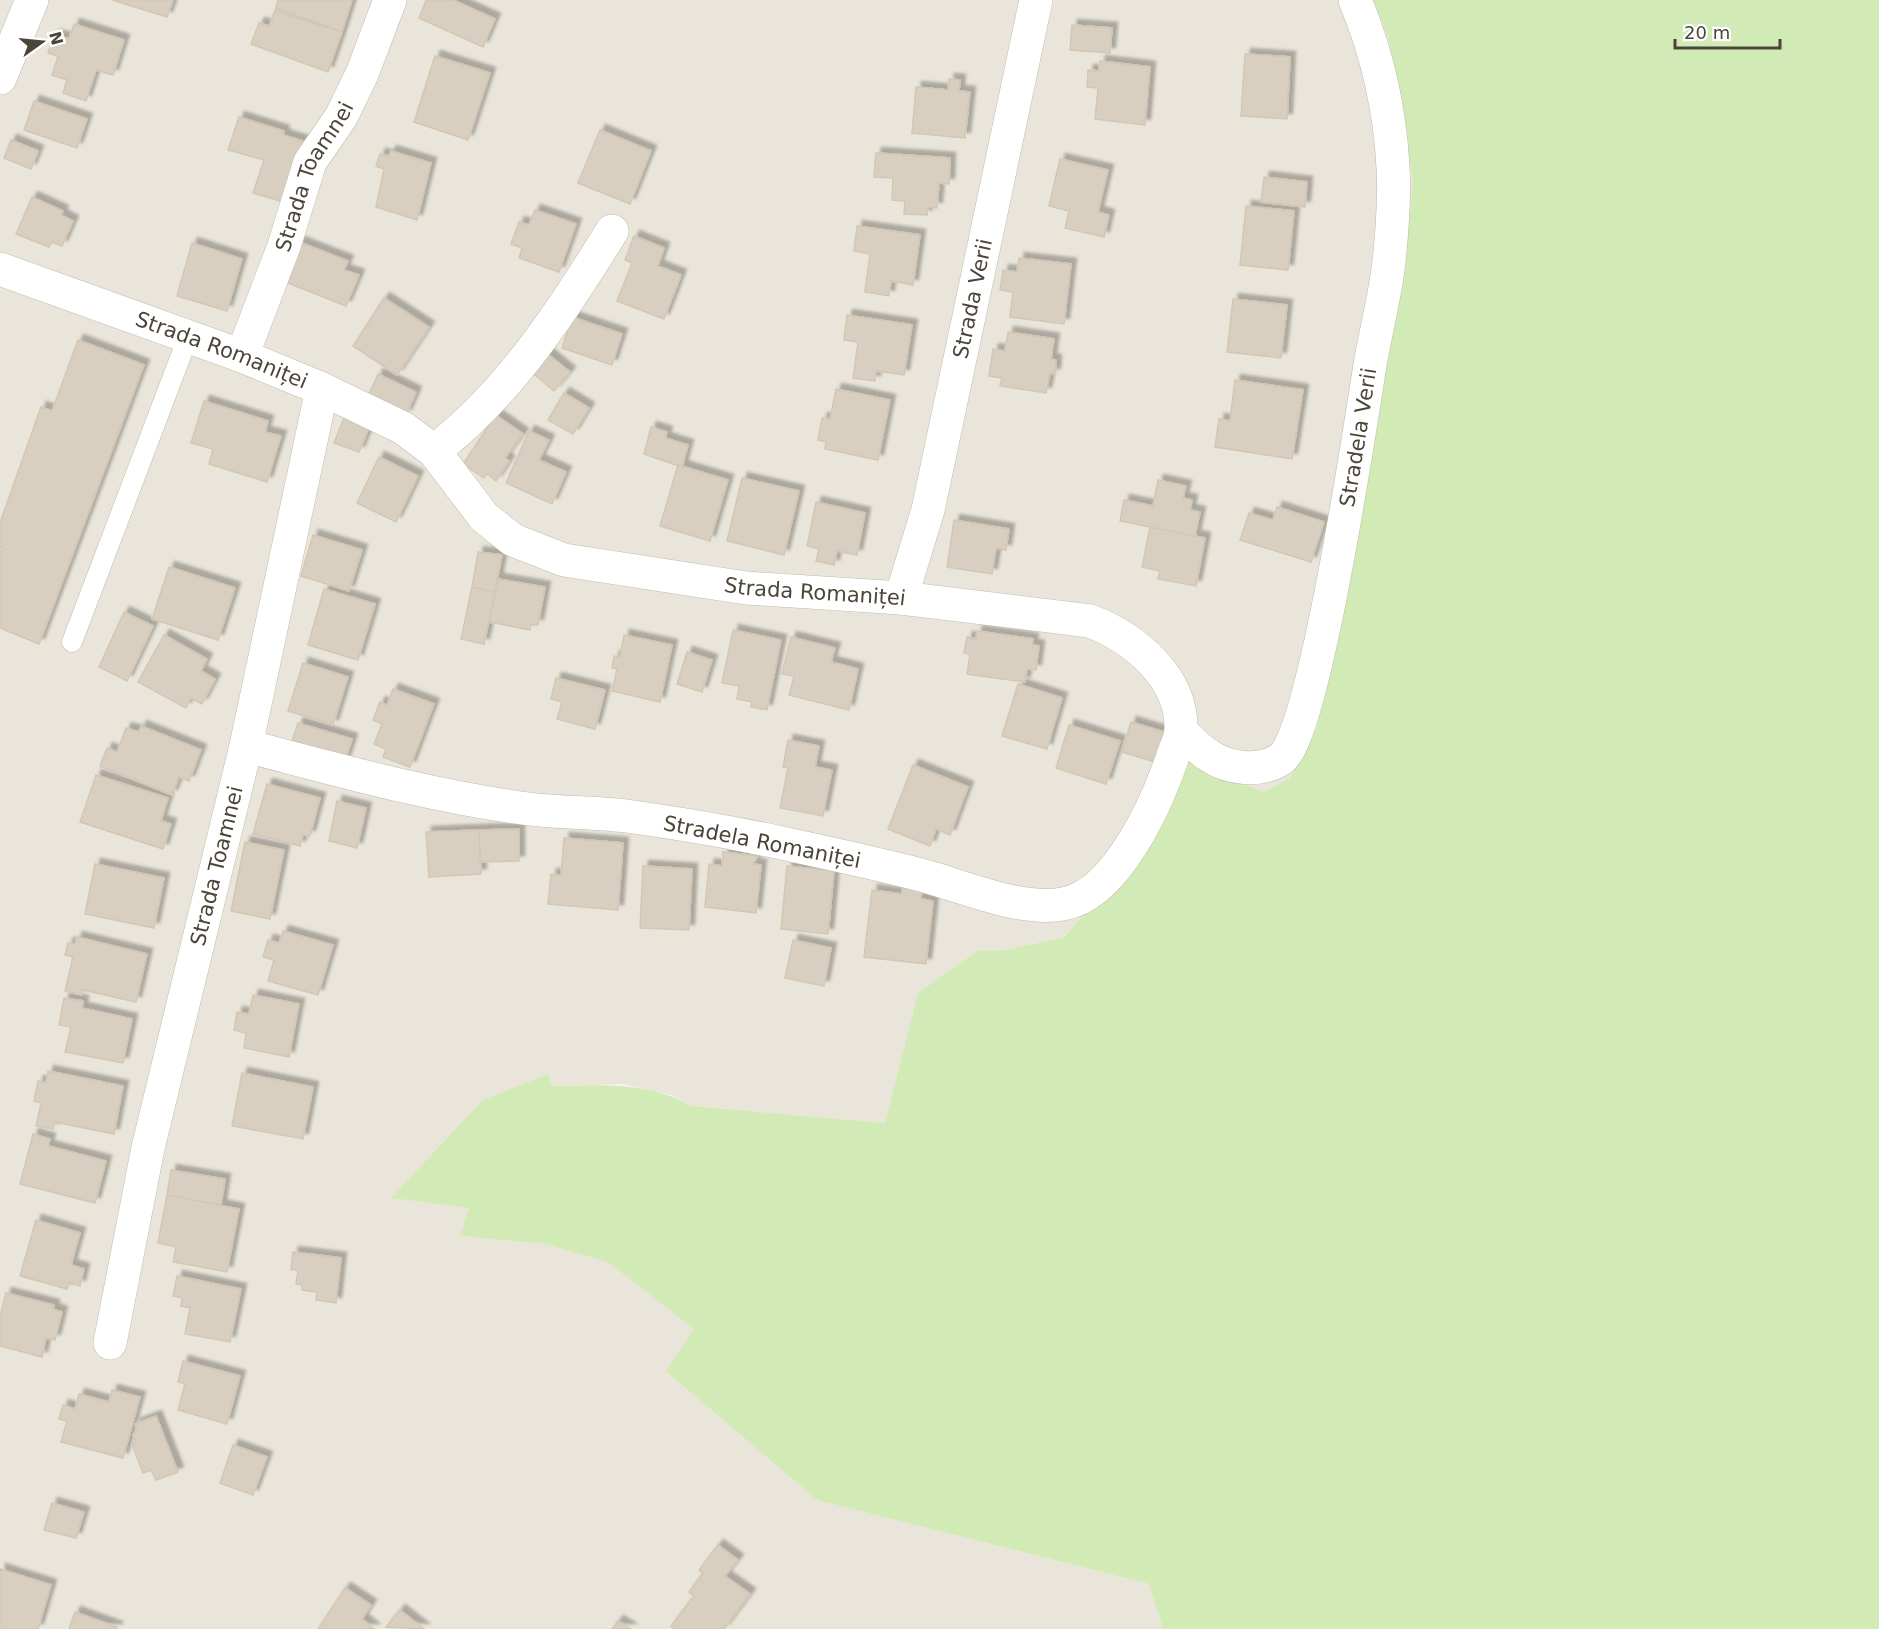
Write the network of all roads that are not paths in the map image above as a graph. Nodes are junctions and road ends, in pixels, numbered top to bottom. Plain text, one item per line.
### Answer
1 (32, 0) edge
2 (390, 0) edge
3 (1036, 0) edge
4 (1355, 0) edge
5 (0, 78) edge
6 (612, 231) dead end
7 (0, 269) edge
8 (188, 337) junction
9 (242, 356) junction
10 (322, 389) junction
11 (434, 451) junction
12 (901, 598) junction
13 (72, 642) dead end
14 (1181, 732) junction
15 (246, 746) junction
16 (110, 1343) dead end

1 - 5 street
2 - 9 street, Strada Toamnei
3 - 12 street, Strada Verii
4 - 14 street, Stradela Verii
6 - 11 street
7 - 8 street, Strada Romaniței
8 - 9 street, Strada Romaniței
8 - 13 lane
9 - 10 street, Strada Romaniței
10 - 11 street, Strada Romaniței
10 - 15 street, Strada Toamnei
11 - 12 street, Strada Romaniței
12 - 14 street, Strada Romaniței
14 - 15 street, Stradela Romaniței
15 - 16 street, Strada Toamnei

